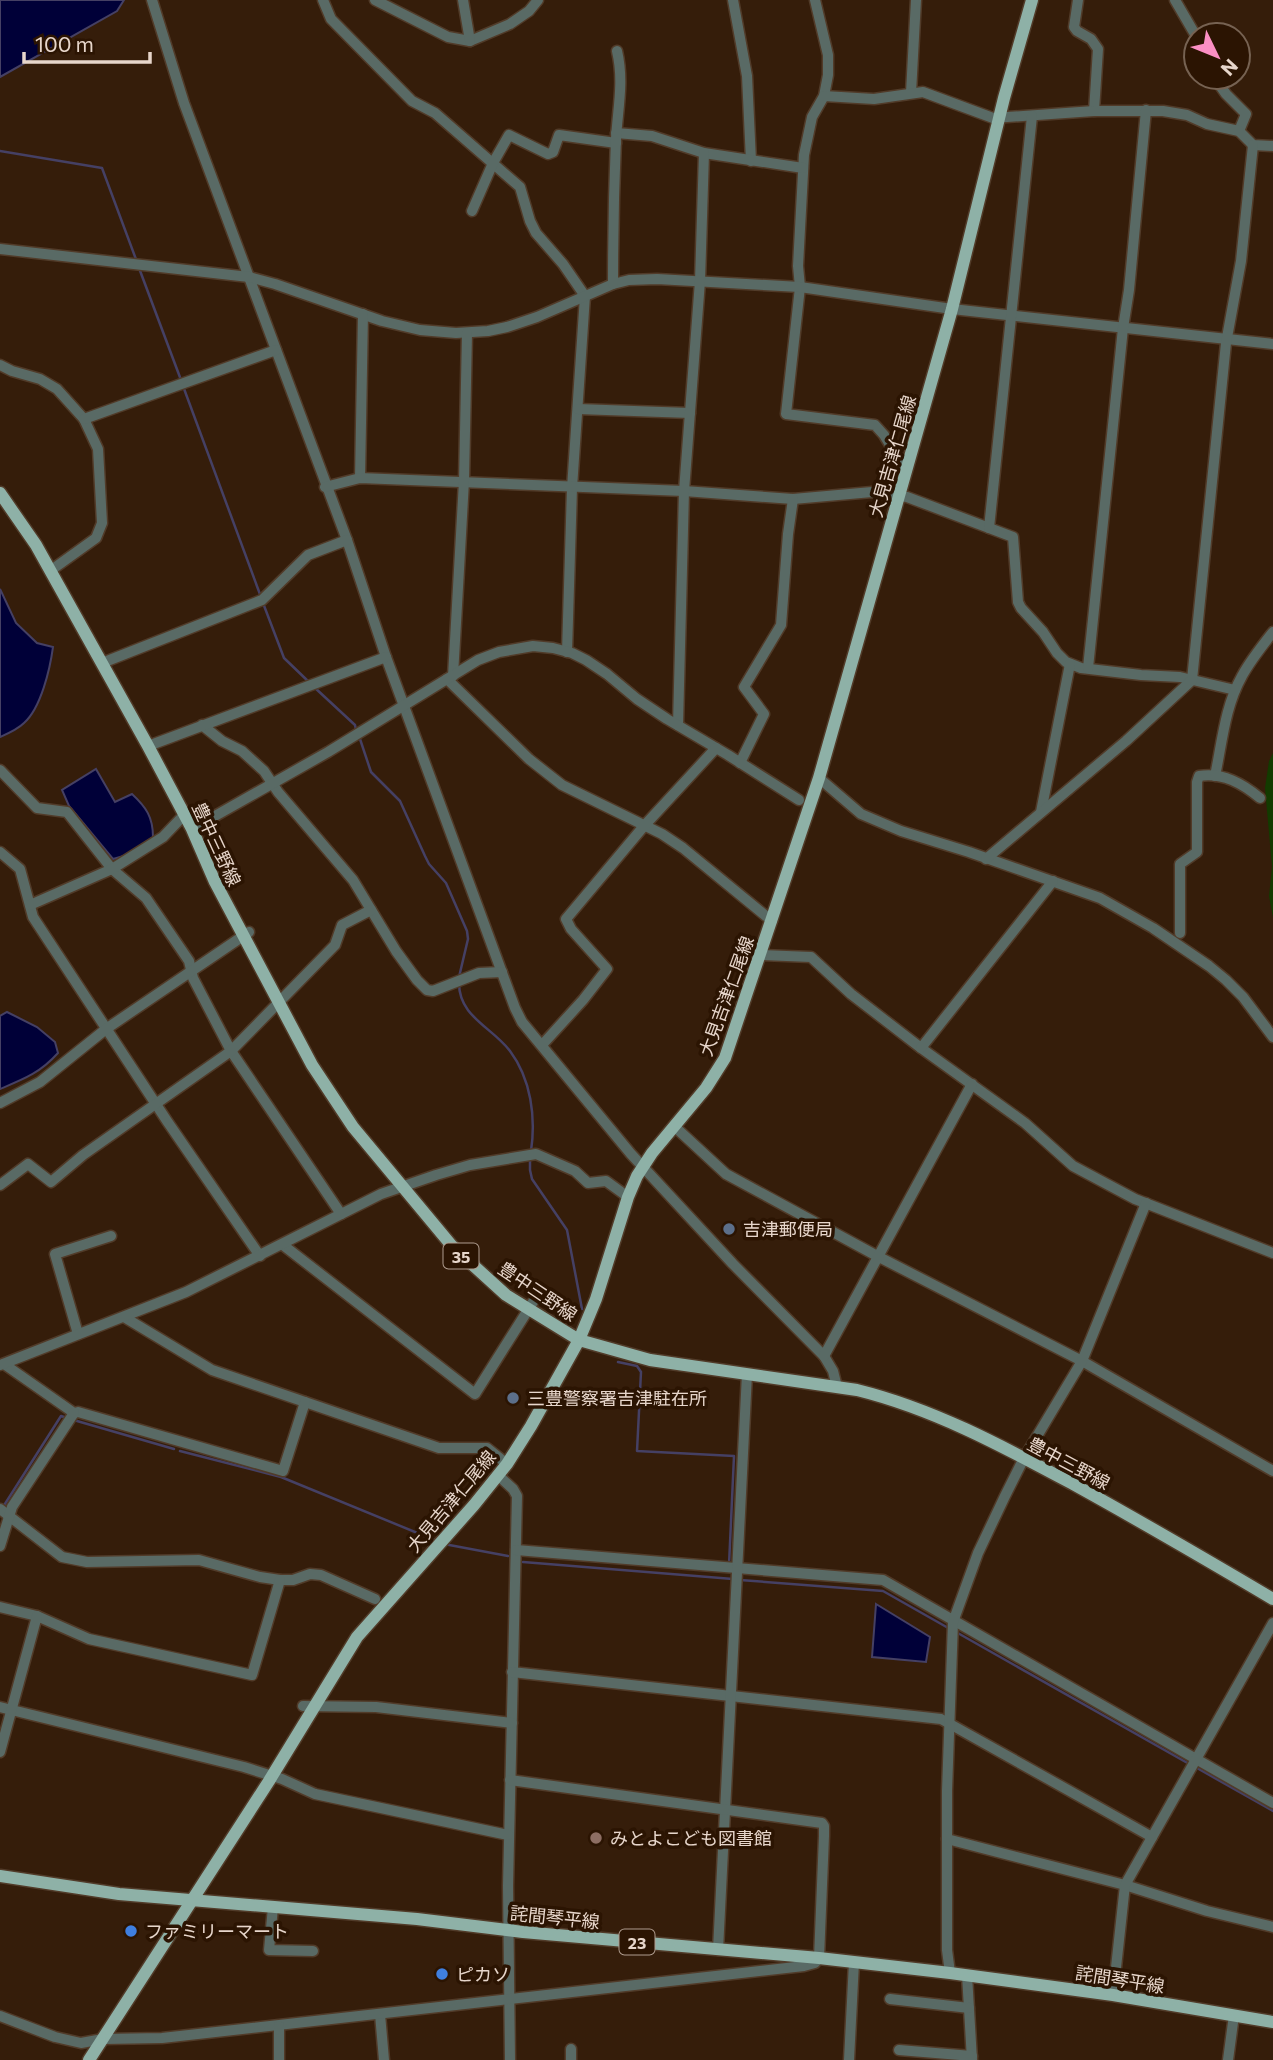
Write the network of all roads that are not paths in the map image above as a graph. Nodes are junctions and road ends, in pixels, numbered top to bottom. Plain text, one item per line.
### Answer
1 (152, 0) edge
2 (323, 0) edge
3 (375, 0) edge
4 (463, 0) edge
5 (538, 0) edge
6 (733, 0) edge
7 (815, 0) edge
8 (916, 0) edge
9 (1032, 0) edge
10 (1078, 0) edge
11 (1175, 0) edge
12 (1187, 21) edge
13 (470, 41) junction
14 (617, 51) dead end
15 (1224, 91) edge
16 (911, 93) junction
17 (824, 96) junction
18 (1146, 110) junction
19 (1094, 111) junction
20 (1032, 116) junction
21 (1000, 118) junction
22 (1239, 131) junction
23 (616, 138) junction
24 (1253, 145) junction
25 (1273, 146) edge
26 (704, 153) junction
27 (751, 161) junction
28 (493, 163) junction
29 (803, 168) junction
30 (472, 211) dead end
31 (0, 249) edge
32 (249, 277) junction
33 (700, 281) junction
34 (613, 284) junction
35 (800, 287) junction
36 (585, 296) junction
37 (953, 309) junction
38 (363, 314) junction
39 (1011, 316) junction
40 (1123, 328) junction
41 (467, 333) junction
42 (1226, 339) junction
43 (1273, 344) edge
44 (276, 350) junction
45 (0, 365) edge
46 (578, 409) junction
47 (690, 413) junction
48 (84, 419) junction
49 (906, 471) junction
50 (360, 478) junction
51 (464, 481) junction
52 (325, 487) junction
53 (572, 488) junction
54 (684, 491) junction
55 (0, 493) edge
56 (899, 496) junction
57 (793, 499) junction
58 (989, 528) junction
59 (347, 540) junction
60 (50, 571) junction
61 (1273, 632) edge
62 (567, 652) junction
63 (386, 657) junction
64 (102, 663) junction
65 (1070, 664) junction
66 (1088, 668) junction
67 (450, 678) junction
68 (1192, 680) junction
69 (1235, 690) junction
70 (405, 706) junction
71 (202, 725) junction
72 (678, 725) junction
73 (148, 746) junction
74 (716, 748) junction
75 (740, 763) junction
76 (0, 770) edge
77 (1214, 776) junction
78 (818, 778) junction
79 (273, 784) junction
80 (1260, 798) dead end
81 (799, 800) dead end
82 (1041, 812) junction
83 (185, 814) junction
84 (644, 826) junction
85 (192, 829) junction
86 (0, 852) edge
87 (986, 859) junction
88 (112, 869) junction
89 (1053, 881) junction
90 (30, 905) junction
91 (371, 910) junction
92 (772, 920) junction
93 (1180, 933) dead end
94 (246, 934) junction
95 (759, 955) junction
96 (191, 971) junction
97 (502, 972) junction
98 (278, 1003) junction
99 (108, 1028) junction
100 (1273, 1037) edge
101 (542, 1045) junction
102 (921, 1048) junction
103 (231, 1051) junction
104 (972, 1084) junction
105 (0, 1103) edge
106 (156, 1103) junction
107 (674, 1126) junction
108 (643, 1166) junction
109 (0, 1185) edge
110 (401, 1186) junction
111 (628, 1197) junction
112 (1146, 1203) junction
113 (341, 1214) junction
114 (111, 1236) dead end
115 (283, 1245) junction
116 (1273, 1253) edge
117 (260, 1255) junction
118 (879, 1257) junction
119 (531, 1306) junction
120 (124, 1317) junction
121 (78, 1334) junction
122 (579, 1340) junction
123 (824, 1356) junction
124 (1082, 1361) junction
125 (2, 1364) edge
126 (747, 1374) junction
127 (837, 1387) junction
128 (305, 1402) junction
129 (74, 1413) junction
130 (1024, 1458) junction
131 (507, 1464) junction
132 (1273, 1471) edge
133 (499, 1476) junction
134 (5, 1513) edge
135 (0, 1546) edge
136 (516, 1550) junction
137 (738, 1569) junction
138 (280, 1580) junction
139 (375, 1598) dead end
140 (1273, 1598) edge
141 (0, 1607) edge
142 (37, 1616) junction
143 (953, 1622) junction
144 (1273, 1623) edge
145 (512, 1672) junction
146 (731, 1695) junction
147 (309, 1706) junction
148 (6, 1708) edge
149 (949, 1722) junction
150 (512, 1723) junction
151 (0, 1752) edge
152 (1196, 1760) junction
153 (272, 1776) junction
154 (510, 1780) junction
155 (1273, 1804) edge
156 (726, 1811) junction
157 (508, 1835) junction
158 (1152, 1837) junction
159 (947, 1839) junction
160 (0, 1876) edge
161 (1125, 1885) junction
162 (192, 1900) junction
163 (273, 1907) junction
164 (1273, 1927) edge
165 (508, 1930) junction
166 (718, 1950) junction
167 (313, 1951) dead end
168 (819, 1958) junction
169 (854, 1962) junction
170 (950, 1973) junction
171 (967, 1975) junction
172 (1113, 1995) junction
173 (509, 1999) junction
174 (890, 1999) dead end
175 (969, 2008) junction
176 (380, 2014) junction
177 (1234, 2015) junction
178 (0, 2016) edge
179 (1273, 2022) edge
180 (279, 2026) junction
181 (103, 2039) junction
182 (899, 2050) dead end
183 (972, 2058) edge
184 (89, 2060) edge
185 (279, 2060) edge
186 (384, 2060) edge
187 (510, 2060) edge
188 (849, 2060) edge
189 (1228, 2060) edge

1 - 32 street
2 - 28 street
3 - 13 street
4 - 13 street
5 - 13 street
6 - 27 street
7 - 17 street
8 - 16 street
9 - 21 main road, 大見吉津仁尾線
10 - 19 street
11 - 12 street
14 - 23 street
15 - 22 street
16 - 17 street
16 - 21 street
17 - 29 street
18 - 19 street
18 - 22 street
18 - 40 street
19 - 20 street
20 - 21 street
20 - 39 street
21 - 37 main road, 大見吉津仁尾線
22 - 24 street
23 - 26 street
23 - 28 street
23 - 34 street
24 - 25 street
24 - 42 street
26 - 27 street
26 - 33 street
27 - 29 street
28 - 30 street
28 - 36 street
29 - 35 street
31 - 32 street
32 - 38 street
32 - 44 street
33 - 34 street
33 - 35 street
33 - 47 street
34 - 36 street
35 - 37 street
35 - 49 street
36 - 41 street
36 - 46 street
37 - 39 street
37 - 49 main road, 大見吉津仁尾線
38 - 41 street
38 - 50 street
39 - 40 street
39 - 58 street
40 - 42 street
40 - 66 street
41 - 51 street
42 - 43 street
42 - 68 street
44 - 48 street
44 - 52 street
45 - 48 street
46 - 47 street
46 - 53 street
47 - 54 street
48 - 60 street
49 - 56 main road, 大見吉津仁尾線
50 - 51 street
50 - 52 street
51 - 53 street
51 - 67 street
52 - 59 street
53 - 54 street
53 - 62 street
54 - 57 street
54 - 72 street
55 - 60 main road, 豊中三野線 / 35
56 - 57 street
56 - 58 street
56 - 78 main road, 大見吉津仁尾線
57 - 75 street
58 - 65 street
59 - 63 street
59 - 64 street
60 - 64 main road, 豊中三野線 / 35
61 - 69 street
62 - 67 street
62 - 72 street
63 - 70 street
63 - 71 street
64 - 73 main road, 豊中三野線 / 35
65 - 66 street
65 - 82 street
66 - 68 street
67 - 70 street
67 - 84 street
68 - 69 street
68 - 82 street
69 - 77 street
70 - 79 street
70 - 97 street
71 - 73 street
71 - 79 street
72 - 74 street
73 - 83 main road, 豊中三野線 / 35
74 - 75 street
74 - 84 street
75 - 81 street
76 - 88 street
77 - 80 street
77 - 93 street
78 - 87 street
78 - 92 main road, 大見吉津仁尾線
79 - 85 street
79 - 91 street
82 - 87 street
83 - 85 main road, 豊中三野線 / 35
83 - 88 street
84 - 92 street
84 - 101 street
85 - 94 main road, 豊中三野線 / 35
86 - 90 street
87 - 89 street
88 - 90 street
88 - 96 street
89 - 100 street
89 - 102 street
90 - 99 street
91 - 97 street
91 - 98 street
92 - 95 main road, 大見吉津仁尾線
94 - 96 street
94 - 98 main road, 豊中三野線 / 35
95 - 102 street
95 - 107 main road, 大見吉津仁尾線
96 - 99 street
96 - 103 street
97 - 101 street
98 - 103 street
98 - 110 main road, 豊中三野線 / 35
99 - 105 street
99 - 106 street
101 - 108 street
102 - 104 street
103 - 106 street
103 - 113 street
104 - 112 street
104 - 118 street
106 - 109 street
106 - 117 street
107 - 108 main road, 大見吉津仁尾線
107 - 118 street
108 - 111 main road, 大見吉津仁尾線
108 - 123 street
110 - 111 street
110 - 113 street
110 - 119 main road, 豊中三野線 / 35
111 - 122 main road, 大見吉津仁尾線
112 - 116 street
112 - 124 street
113 - 115 street
114 - 121 street
115 - 117 street
115 - 119 street
117 - 120 street
118 - 123 street
118 - 124 street
119 - 122 main road, 豊中三野線 / 35
120 - 121 street
120 - 128 street
121 - 125 street
122 - 126 main road, 豊中三野線 / 35
122 - 131 main road, 大見吉津仁尾線
123 - 127 street
124 - 130 street
124 - 132 street
125 - 129 street
126 - 127 main road, 豊中三野線 / 35
126 - 137 street
127 - 130 main road, 豊中三野線 / 35
128 - 129 street
128 - 131 street
129 - 134 street
130 - 140 main road, 豊中三野線 / 35
130 - 143 street
131 - 133 main road, 大見吉津仁尾線
133 - 136 street
133 - 147 main road, 大見吉津仁尾線
134 - 135 street
134 - 138 street
136 - 137 street
136 - 145 street
137 - 143 street
137 - 146 street
138 - 139 street
138 - 142 street
141 - 142 street
142 - 148 street
143 - 149 street
143 - 152 street
144 - 152 street
145 - 146 street
145 - 150 street
146 - 149 street
146 - 156 street
147 - 150 street
147 - 153 main road, 大見吉津仁尾線
148 - 151 street
148 - 153 street
149 - 158 street
149 - 159 street
150 - 154 street
152 - 155 street
152 - 158 street
153 - 157 street
153 - 162 main road, 大見吉津仁尾線
154 - 156 street
154 - 157 street
156 - 166 street
156 - 168 street
157 - 165 street
158 - 161 street
159 - 161 street
159 - 170 street
160 - 162 main road, 詫間琴平線 / 23
161 - 164 street
161 - 172 street
162 - 163 main road, 詫間琴平線 / 23
162 - 181 main road, 大見吉津仁尾線
163 - 165 main road, 詫間琴平線 / 23
163 - 167 street
165 - 166 main road, 詫間琴平線 / 23
165 - 173 street
166 - 168 main road, 詫間琴平線 / 23
168 - 169 main road, 詫間琴平線 / 23
168 - 173 street
169 - 170 main road, 詫間琴平線 / 23
169 - 188 street
170 - 171 main road, 詫間琴平線 / 23
171 - 172 main road, 詫間琴平線 / 23
171 - 175 street
172 - 177 main road, 詫間琴平線 / 23
173 - 176 street
173 - 187 street
174 - 175 street
175 - 183 street
176 - 180 street
176 - 186 street
177 - 179 main road, 詫間琴平線 / 23
177 - 189 street
178 - 181 street
180 - 181 street
180 - 185 street
181 - 184 main road, 大見吉津仁尾線
182 - 183 street

